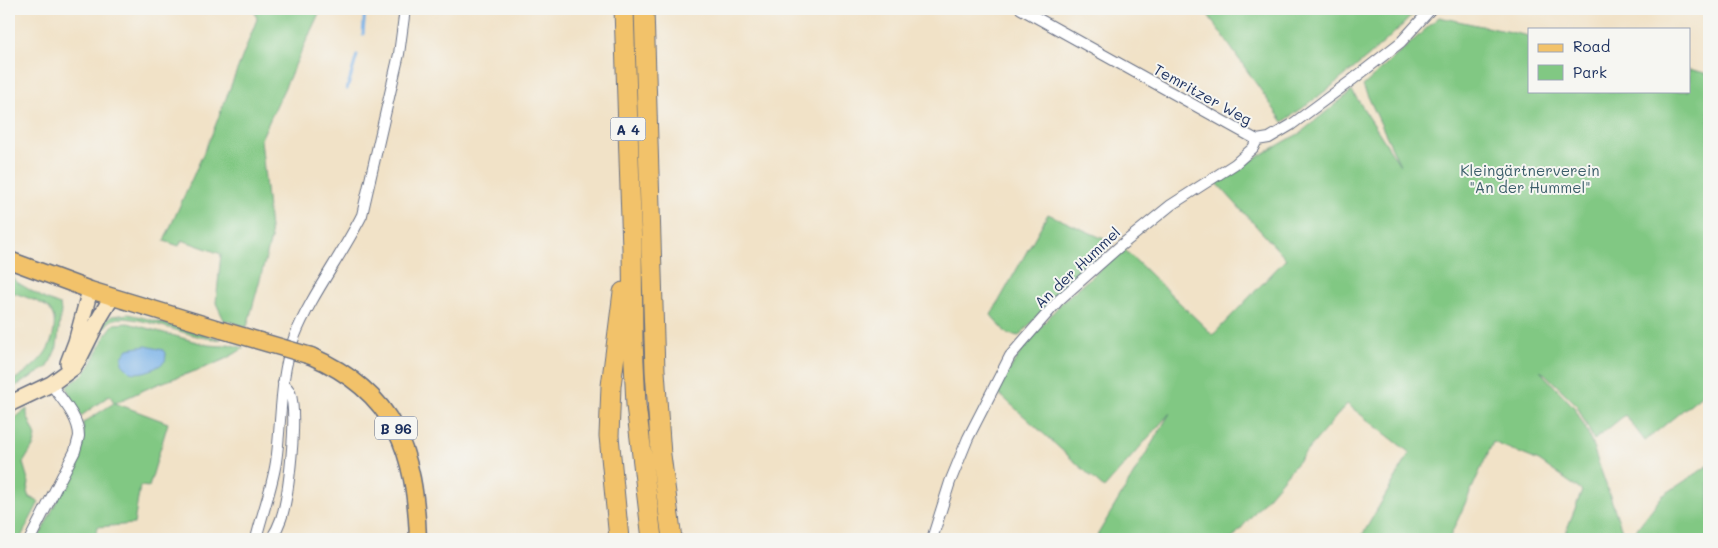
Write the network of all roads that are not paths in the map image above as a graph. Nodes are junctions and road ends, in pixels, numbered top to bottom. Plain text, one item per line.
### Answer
1 (404, 9) edge
2 (624, 9) edge
3 (644, 9) edge
4 (1021, 9) edge
5 (1431, 9) edge
6 (1257, 140) junction
7 (632, 249) junction
8 (9, 260) edge
9 (90, 290) junction
10 (112, 297) junction
11 (55, 381) junction
12 (283, 383) junction
13 (9, 404) edge
14 (670, 530) edge
15 (30, 539) edge
16 (256, 539) edge
17 (271, 539) edge
18 (418, 539) edge
19 (619, 539) edge
20 (652, 539) edge
21 (678, 539) edge
22 (932, 539) edge

1 - 12 street
2 - 7 highway, A 4
3 - 14 highway, A 4
4 - 6 street, Temritzer Weg
5 - 6 street, Temritzer Weg
6 - 22 street, An der Hummel
7 - 19 highway
7 - 20 highway, A 4
8 - 9 main road, B 96
9 - 10 main road, B 96
9 - 11 main road
10 - 11 main road
10 - 18 main road, B 96, bridge
11 - 13 main road
11 - 15 street
12 - 16 street
12 - 17 street
14 - 21 highway

